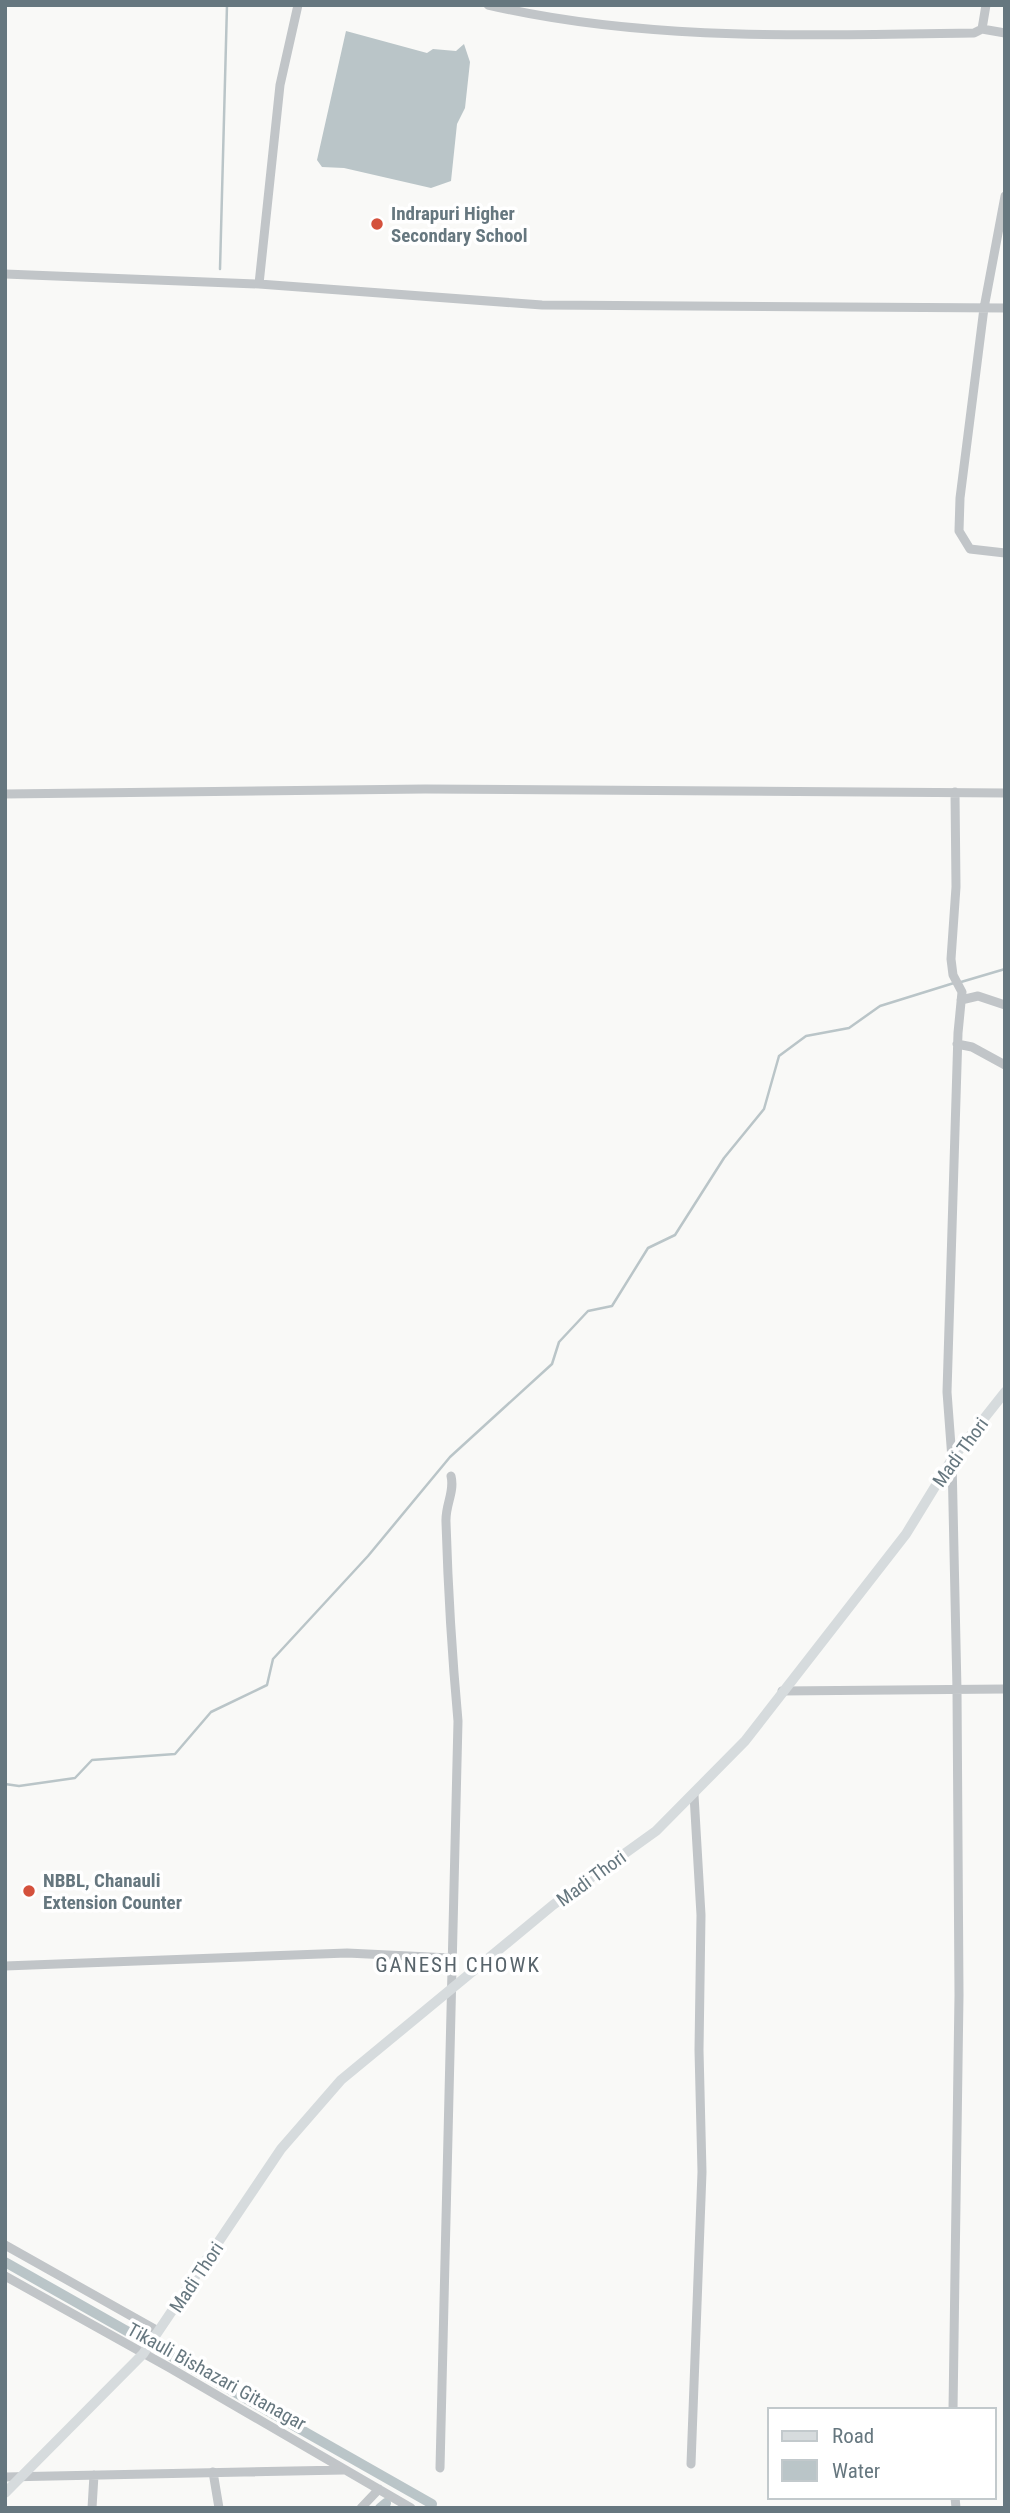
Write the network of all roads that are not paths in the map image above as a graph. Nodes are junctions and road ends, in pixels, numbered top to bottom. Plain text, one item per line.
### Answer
1 (298, 5) edge
2 (488, 5) edge
3 (986, 5) edge
4 (982, 29) junction
5 (1005, 33) edge
6 (1005, 196) edge
7 (5, 274) edge
8 (259, 284) junction
9 (984, 307) junction
10 (1005, 308) edge
11 (1005, 553) edge
12 (955, 792) junction
13 (1005, 793) edge
14 (5, 794) edge
15 (962, 996) junction
16 (1005, 1005) edge
17 (957, 1044) junction
18 (1005, 1065) edge
19 (1005, 1392) edge
20 (952, 1460) junction
21 (451, 1476) dead end
22 (1005, 1689) edge
23 (957, 1690) junction
24 (782, 1691) junction
25 (694, 1795) junction
26 (450, 1958) junction
27 (5, 1966) edge
28 (450, 1987) junction
29 (5, 2245) edge
30 (5, 2276) edge
31 (155, 2335) junction
32 (143, 2353) junction
33 (953, 2408) edge
34 (691, 2464) dead end
35 (440, 2468) dead end
36 (346, 2469) junction
37 (213, 2472) junction
38 (94, 2475) junction
39 (5, 2477) edge
40 (20, 2477) junction
41 (379, 2489) junction
42 (5, 2493) edge
43 (92, 2508) edge
44 (219, 2508) edge
45 (361, 2508) edge
46 (411, 2508) edge

1 - 8 street
2 - 4 street
3 - 4 street
4 - 5 street
6 - 9 street
7 - 8 street
8 - 9 street
9 - 10 street
9 - 11 street
12 - 13 street
12 - 14 street
12 - 15 street
15 - 16 street
15 - 17 street
17 - 18 street
17 - 20 street
19 - 20 main road, Madi Thori
20 - 23 street
20 - 24 main road, Madi Thori
21 - 26 street
22 - 23 street
23 - 24 street
23 - 33 street
24 - 25 main road, Madi Thori
25 - 28 main road, Madi Thori
25 - 34 street
26 - 27 street
26 - 28 street
28 - 31 main road, Madi Thori
28 - 35 street
29 - 31 street
30 - 32 street, Tikauli Bishazari Gitanagar
31 - 32 main road, Madi Thori
32 - 36 street, Tikauli Bishazari Gitanagar
32 - 40 main road, Madi Thori
36 - 37 street
36 - 41 street, Tikauli Bishazari Gitanagar
37 - 38 street
37 - 44 street
38 - 40 street
38 - 43 street
39 - 40 street
40 - 42 main road, Madi Thori
41 - 45 street
41 - 46 street, Tikauli Bishazari Gitanagar

